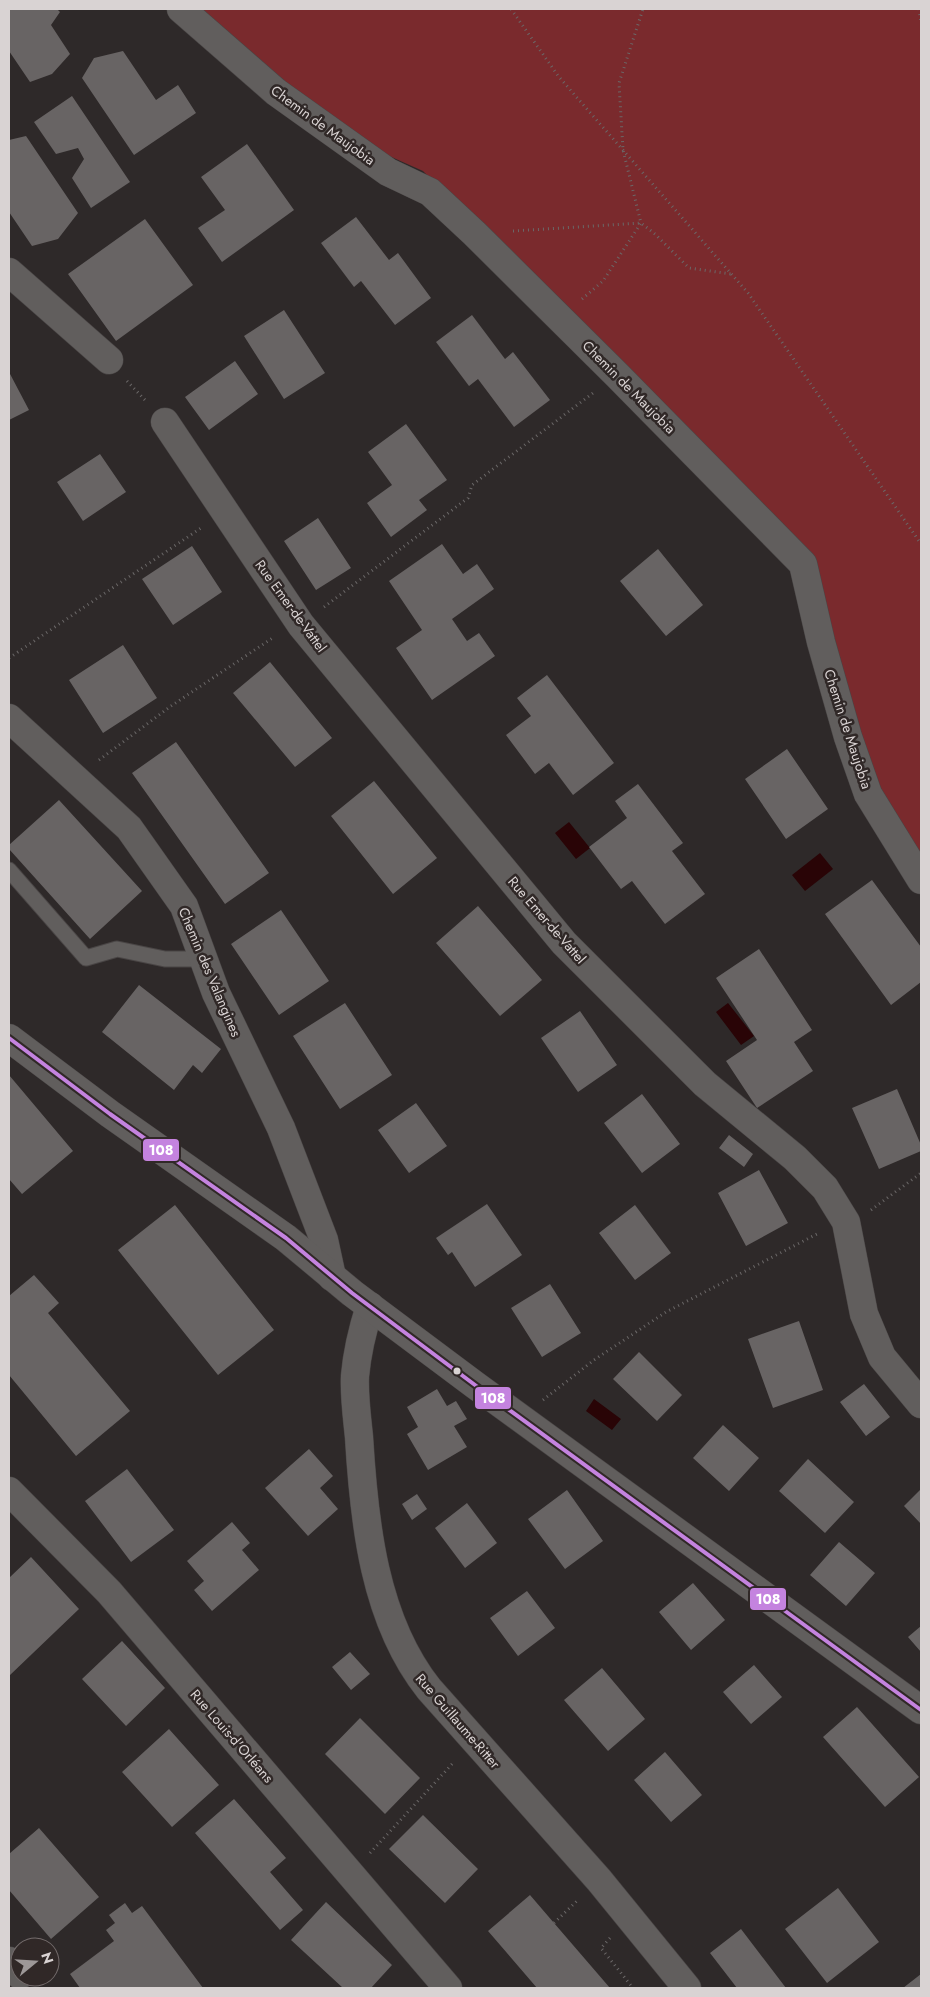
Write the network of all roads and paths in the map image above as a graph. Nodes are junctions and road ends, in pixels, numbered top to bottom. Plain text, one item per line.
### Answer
1 (181, 9) edge
2 (511, 9) edge
3 (643, 9) edge
4 (919, 9) edge
5 (921, 22) edge
6 (623, 150) junction
7 (640, 223) junction
8 (475, 234) junction
9 (9, 272) edge
10 (732, 275) junction
11 (580, 300) dead end
12 (109, 360) joint
13 (617, 375) junction
14 (165, 422) joint
15 (225, 512) junction
16 (921, 544) edge
17 (301, 625) junction
18 (9, 658) edge
19 (9, 718) edge
20 (75, 779) junction
21 (9, 870) edge
22 (921, 880) edge
23 (204, 960) junction
24 (9, 1038) edge
25 (921, 1173) edge
26 (846, 1222) junction
27 (820, 1242) dead end
28 (332, 1277) junction
29 (370, 1306) junction
30 (921, 1404) edge
31 (520, 1417) junction
32 (9, 1491) edge
33 (921, 1710) edge
34 (475, 1740) junction
35 (366, 1857) dead end
36 (448, 1988) edge
37 (688, 1988) edge

1 - 8 street, Chemin de Maujobia
2 - 6 path
3 - 6 path
4 - 5 path
6 - 7 path
6 - 10 path
7 - 8 path
7 - 10 path
7 - 11 path
8 - 13 street, Chemin de Maujobia
9 - 12 street
10 - 16 path
12 - 14 path
13 - 17 path
13 - 22 street, Chemin de Maujobia
14 - 15 street, Rue Emer-de-Vattel
15 - 17 street, Rue Emer-de-Vattel
15 - 18 path
17 - 20 path
17 - 26 street, Rue Emer-de-Vattel
19 - 20 street, Chemin des Valangines
20 - 23 street, Chemin des Valangines
21 - 23 lane
23 - 28 street, Chemin des Valangines
24 - 28 street
25 - 26 path
26 - 30 street, Rue Emer-de-Vattel
27 - 31 path
28 - 29 street
29 - 31 street
29 - 34 street, Rue Guillaume-Ritter
31 - 33 street
32 - 36 street, Rue Louis-d'Orléans
34 - 35 path
34 - 37 street, Rue Guillaume-Ritter

